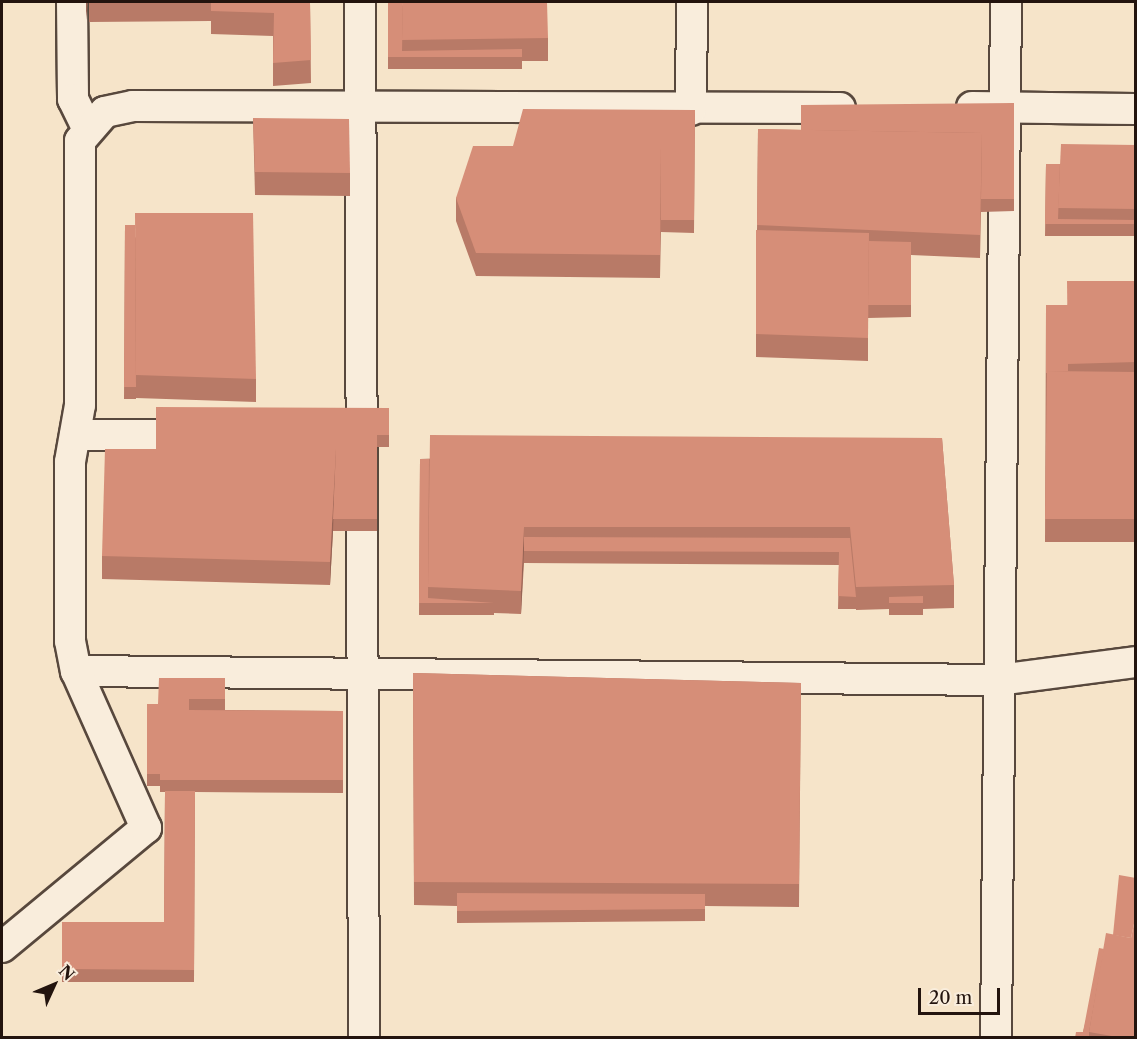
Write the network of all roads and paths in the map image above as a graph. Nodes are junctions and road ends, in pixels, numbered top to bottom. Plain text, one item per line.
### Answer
1 (72, 2) edge
2 (360, 2) edge
3 (692, 2) edge
4 (1006, 2) edge
5 (361, 107) junction
6 (947, 107) edge
7 (1005, 107) junction
8 (866, 108) edge
9 (1136, 109) edge
10 (691, 110) junction
11 (87, 128) junction
12 (75, 435) junction
13 (230, 435) edge
14 (326, 435) edge
15 (362, 435) junction
16 (1136, 662) edge
17 (76, 670) junction
18 (363, 676) junction
19 (999, 680) junction
20 (2, 947) edge
21 (364, 1038) edge
22 (996, 1038) edge

1 - 11 street
2 - 5 street
3 - 10 street
4 - 7 street
5 - 10 street
5 - 11 street
5 - 15 street
6 - 7 street
7 - 9 street
7 - 19 street
8 - 10 street
11 - 12 street
12 - 13 street
12 - 17 street
14 - 15 street
15 - 18 street
16 - 19 street
17 - 18 street
17 - 20 street
18 - 19 street
18 - 21 street
19 - 22 street

